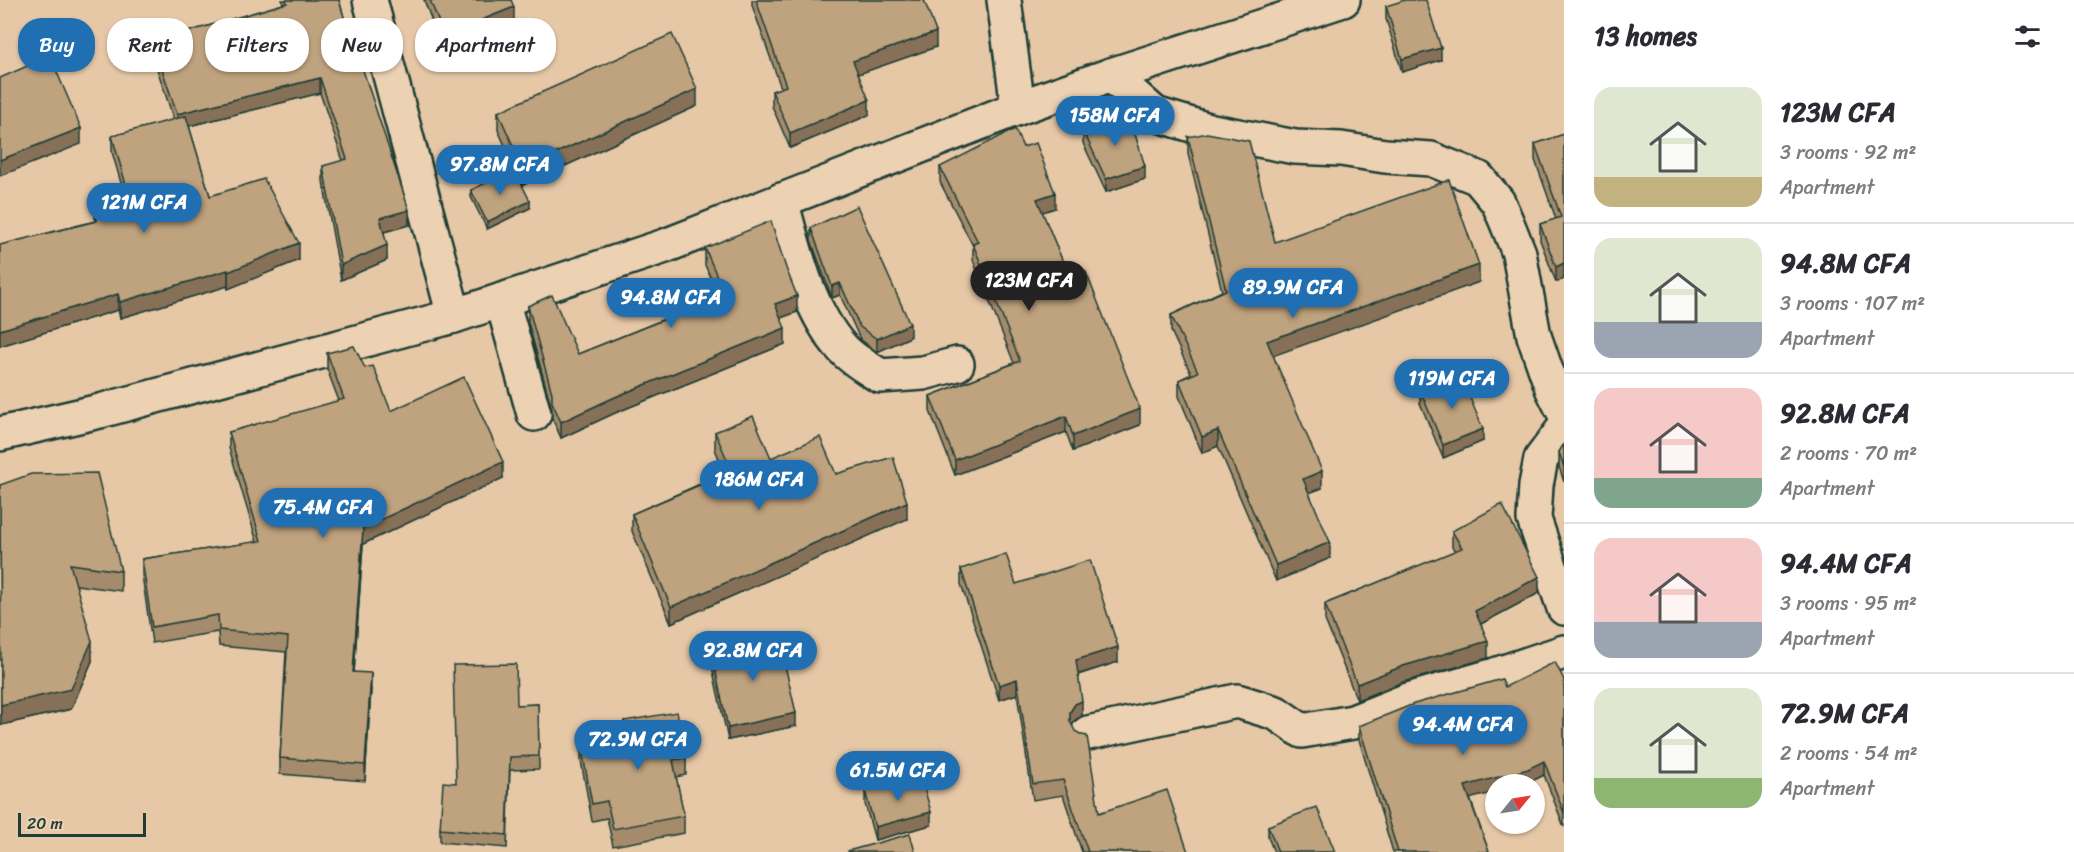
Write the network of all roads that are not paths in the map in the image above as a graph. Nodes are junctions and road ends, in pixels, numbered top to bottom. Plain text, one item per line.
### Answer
1 (370, 0) edge
2 (1004, 0) edge
3 (1343, 0) edge
4 (1111, 75) junction
5 (1018, 108) junction
6 (781, 200) junction
7 (502, 300) junction
8 (454, 316) junction
9 (957, 364) dead end
10 (1564, 412) edge
11 (534, 414) dead end
12 (1564, 428) edge
13 (0, 434) edge
14 (1564, 609) edge
15 (1564, 652) edge
16 (1088, 734) edge

1 - 8 street
2 - 5 street
3 - 4 street
4 - 5 street
4 - 10 street
5 - 6 street
6 - 7 street
6 - 9 street
7 - 8 street
7 - 11 street
8 - 13 street
12 - 14 street
15 - 16 street

